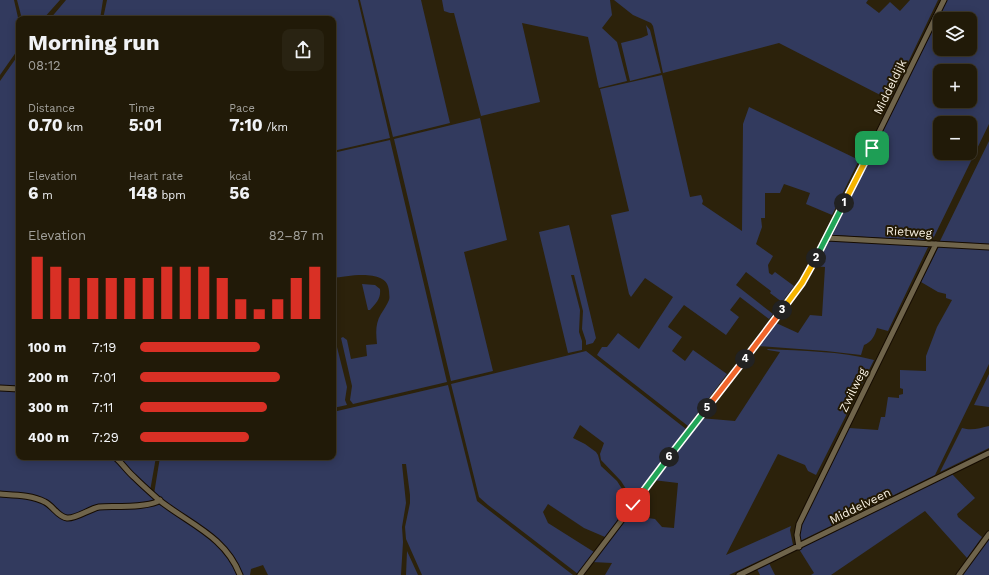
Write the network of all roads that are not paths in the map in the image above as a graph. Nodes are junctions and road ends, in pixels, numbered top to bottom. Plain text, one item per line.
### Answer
1 (944, 0) edge
2 (827, 238) junction
3 (936, 244) junction
4 (989, 247) edge
5 (0, 388) edge
6 (16, 389) edge
7 (989, 453) edge
8 (118, 460) edge
9 (0, 494) edge
10 (160, 500) junction
11 (989, 534) edge
12 (799, 547) junction
13 (240, 575) edge
14 (580, 575) edge
15 (739, 575) edge
16 (958, 575) edge

1 - 2 street, Middeldijk
2 - 3 street, Rietweg
2 - 14 street, Middeldijk
3 - 4 street, Rietweg
3 - 12 street, Zwilweg
5 - 6 street
7 - 12 street, Middelveen
8 - 10 street
9 - 10 street
10 - 13 street
11 - 16 street
12 - 15 street, Middelveen

